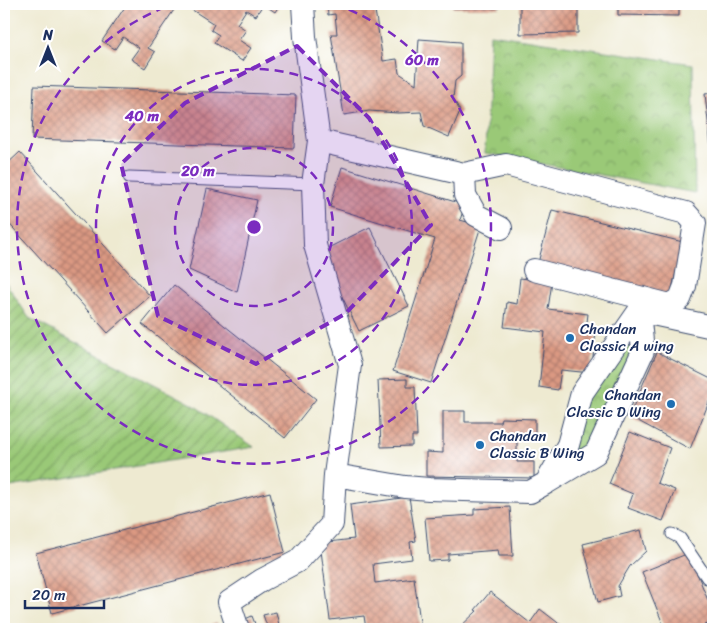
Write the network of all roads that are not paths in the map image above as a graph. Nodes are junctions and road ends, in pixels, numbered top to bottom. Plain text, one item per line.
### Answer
1 (303, 4) edge
2 (319, 141) junction
3 (464, 174) junction
4 (129, 177) dead end
5 (312, 184) junction
6 (501, 228) dead end
7 (534, 270) dead end
8 (639, 311) junction
9 (713, 327) edge
10 (335, 475) junction
11 (546, 483) junction
12 (672, 534) dead end
13 (713, 578) edge
14 (238, 629) edge

1 - 2 street
2 - 3 street
2 - 5 street
3 - 6 street
3 - 7 street
4 - 5 lane
5 - 10 street
8 - 9 street
8 - 11 street
8 - 11 street
10 - 11 street
10 - 14 street
12 - 13 lane

